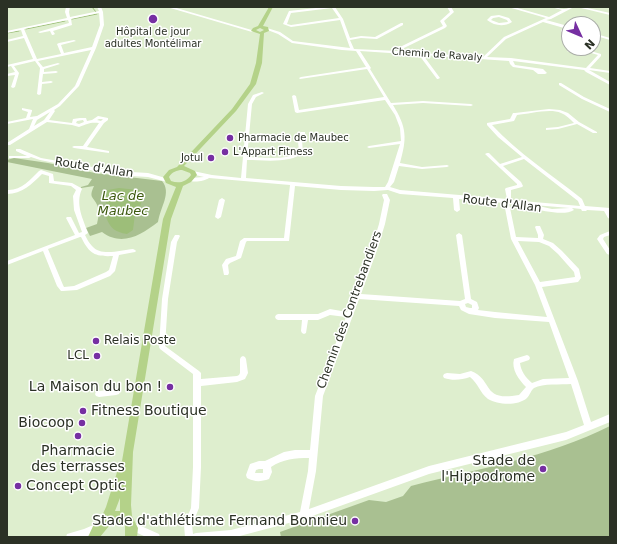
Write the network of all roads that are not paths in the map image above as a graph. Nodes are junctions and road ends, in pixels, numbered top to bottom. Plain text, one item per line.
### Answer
1 (68, 7) edge
2 (99, 7) edge
3 (169, 7) edge
4 (271, 7) edge
5 (333, 7) edge
6 (449, 7) edge
7 (510, 7) edge
8 (553, 7) edge
9 (572, 7) edge
10 (579, 7) edge
11 (291, 10) edge
12 (565, 10) junction
13 (101, 12) junction
14 (610, 14) edge
15 (68, 18) junction
16 (550, 18) junction
17 (341, 20) junction
18 (544, 21) junction
19 (71, 24) junction
20 (402, 24) dead end
21 (506, 24) junction
22 (561, 26) edge
23 (22, 28) junction
24 (74, 28) dead end
25 (51, 30) junction
26 (261, 30) junction
27 (520, 30) junction
28 (7, 32) edge
29 (40, 32) dead end
30 (53, 34) dead end
31 (78, 34) dead end
32 (26, 37) junction
33 (349, 39) junction
34 (7, 41) edge
35 (94, 48) junction
36 (355, 50) junction
37 (604, 50) dead end
38 (400, 52) junction
39 (419, 53) junction
40 (63, 54) junction
41 (601, 54) edge
42 (599, 56) edge
43 (484, 58) junction
44 (511, 59) junction
45 (37, 60) junction
46 (58, 64) dead end
47 (12, 65) junction
48 (7, 66) edge
49 (42, 68) junction
50 (369, 68) junction
51 (534, 69) dead end
52 (590, 69) junction
53 (56, 72) dead end
54 (610, 72) edge
55 (17, 73) junction
56 (42, 73) junction
57 (7, 75) edge
58 (596, 76) junction
59 (301, 78) dead end
60 (438, 78) dead end
61 (51, 82) dead end
62 (40, 83) junction
63 (560, 84) dead end
64 (610, 84) edge
65 (13, 87) dead end
66 (262, 93) dead end
67 (39, 94) dead end
68 (294, 96) dead end
69 (387, 98) junction
70 (390, 104) junction
71 (471, 105) dead end
72 (24, 109) dead end
73 (53, 109) junction
74 (610, 111) edge
75 (34, 119) junction
76 (48, 120) junction
77 (7, 123) edge
78 (577, 123) junction
79 (31, 129) junction
80 (548, 129) dead end
81 (303, 132) dead end
82 (595, 132) dead end
83 (24, 135) junction
84 (209, 137) junction
85 (403, 142) junction
86 (8, 144) edge
87 (74, 147) dead end
88 (369, 147) dead end
89 (17, 148) junction
90 (84, 148) junction
91 (106, 152) dead end
92 (488, 154) dead end
93 (9, 157) edge
94 (525, 157) junction
95 (40, 158) junction
96 (245, 159) junction
97 (397, 164) junction
98 (501, 165) junction
99 (446, 166) dead end
100 (179, 168) junction
101 (192, 172) junction
102 (212, 178) junction
103 (168, 179) junction
104 (191, 180) junction
105 (243, 180) junction
106 (181, 184) junction
107 (293, 184) junction
108 (389, 191) junction
109 (7, 192) edge
110 (456, 198) junction
111 (222, 200) dead end
112 (507, 201) junction
113 (584, 209) junction
114 (457, 210) dead end
115 (608, 212) edge
116 (218, 217) dead end
117 (69, 218) dead end
118 (167, 219) junction
119 (538, 227) dead end
120 (610, 233) edge
121 (82, 235) junction
122 (459, 235) dead end
123 (177, 236) dead end
124 (514, 239) junction
125 (540, 240) junction
126 (45, 249) junction
127 (133, 252) dead end
128 (116, 254) junction
129 (609, 254) dead end
130 (7, 263) edge
131 (226, 272) dead end
132 (538, 285) junction
133 (357, 296) junction
134 (471, 301) junction
135 (462, 304) junction
136 (471, 311) junction
137 (488, 313) junction
138 (350, 315) junction
139 (305, 317) junction
140 (278, 318) dead end
141 (551, 320) junction
142 (304, 331) dead end
143 (527, 358) dead end
144 (242, 359) dead end
145 (447, 376) dead end
146 (574, 381) junction
147 (197, 383) junction
148 (531, 386) junction
149 (116, 392) dead end
150 (99, 394) dead end
151 (610, 418) edge
152 (589, 427) junction
153 (128, 452) junction
154 (314, 454) junction
155 (266, 465) dead end
156 (304, 515) junction
157 (102, 524) junction
158 (130, 527) edge
159 (70, 537) edge
160 (94, 537) edge
161 (156, 537) edge
162 (189, 537) edge
163 (196, 537) edge

1 - 15 street
2 - 13 street
3 - 26 street
4 - 26 main road
5 - 11 street
5 - 17 street, Chemin des Contrebandiers
6 - 38 street
7 - 16 street
8 - 12 street
9 - 12 street
10 - 14 street
11 - 17 street
12 - 16 street
13 - 15 street
13 - 35 street
15 - 19 street
15 - 23 street
16 - 18 street
17 - 33 street, Chemin des Contrebandiers
18 - 22 street
18 - 27 street
19 - 24 street
19 - 25 street
20 - 33 street
21 - 21 street
21 - 27 street
23 - 28 street
23 - 32 street
25 - 29 street
25 - 30 street
26 - 36 street, Chemin de Ravaly
26 - 84 main road
27 - 43 street
31 - 40 street
32 - 34 street
32 - 45 street
33 - 36 street, Chemin des Contrebandiers
35 - 40 street
35 - 73 street
36 - 38 street, Chemin de Ravaly
36 - 50 street, Chemin des Contrebandiers
37 - 41 street
38 - 39 street, Chemin de Ravaly
39 - 43 street, Chemin de Ravaly
39 - 60 street
40 - 45 street
42 - 52 street
43 - 44 street, Chemin de Ravaly
44 - 51 street
44 - 52 street, Chemin de Ravaly
45 - 47 street
45 - 49 street
46 - 49 street
47 - 48 street
47 - 55 street
49 - 56 street
50 - 59 street
50 - 69 street, Chemin des Contrebandiers
52 - 54 street, Chemin de Ravaly
52 - 58 street
52 - 58 street
53 - 56 street
55 - 57 street
55 - 65 street
56 - 62 street
58 - 64 street
61 - 62 street
62 - 67 street
63 - 74 street
66 - 96 street
68 - 69 street
69 - 70 street, Chemin des Contrebandiers
70 - 71 street
70 - 85 street, Chemin des Contrebandiers
72 - 75 street
73 - 75 street
73 - 76 street
75 - 76 street
75 - 76 street
75 - 77 street
75 - 79 street
76 - 79 street
76 - 90 street
78 - 80 street
78 - 82 street
78 - 94 street
79 - 83 street
81 - 96 street
83 - 86 street
83 - 89 street
84 - 100 main road
84 - 101 main road
85 - 88 street
85 - 97 street, Chemin des Contrebandiers
86 - 89 street, Route d'Allan
87 - 90 street
89 - 93 street
89 - 95 street, Route d'Allan
90 - 91 street
92 - 98 street
93 - 95 street, Route d'Allan
94 - 98 street
94 - 113 street
95 - 103 street, Route d'Allan
96 - 105 street
97 - 99 street
97 - 108 street, Chemin des Contrebandiers
98 - 112 street
100 - 101 main road
100 - 103 main road
101 - 102 street, Route d'Allan
101 - 104 main road
102 - 104 street, Route d'Allan
102 - 105 street, Route d'Allan
103 - 106 main road
103 - 118 main road
104 - 106 main road
105 - 107 street, Route d'Allan
106 - 118 main road
107 - 108 street, Route d'Allan
107 - 131 street
108 - 110 street, Route d'Allan
108 - 133 street, Chemin des Contrebandiers
109 - 121 street
110 - 112 street, Route d'Allan
110 - 114 street
111 - 116 street
112 - 113 street, Route d'Allan
112 - 124 street
113 - 115 street, Route d'Allan
117 - 121 street
118 - 153 main road
119 - 125 street
120 - 129 street
121 - 126 street
121 - 128 street
122 - 134 street
123 - 147 street
124 - 125 street
124 - 132 street
125 - 132 street
126 - 128 street
126 - 130 street
127 - 128 street
132 - 141 street
133 - 135 street
133 - 138 street, Chemin des Contrebandiers
134 - 135 street
134 - 136 street
134 - 137 street
135 - 136 street
136 - 137 street
137 - 141 street
138 - 139 street
138 - 154 street, Chemin des Contrebandiers
139 - 140 street
139 - 142 street
141 - 146 street
143 - 148 street
144 - 147 street
145 - 148 street
146 - 148 street
146 - 152 street
147 - 162 street
149 - 150 street
151 - 152 street
152 - 156 street
153 - 157 main road
153 - 158 main road
154 - 155 street
154 - 156 street, Chemin des Contrebandiers
156 - 163 street
157 - 158 main road
157 - 159 street
157 - 160 main road
158 - 161 street

